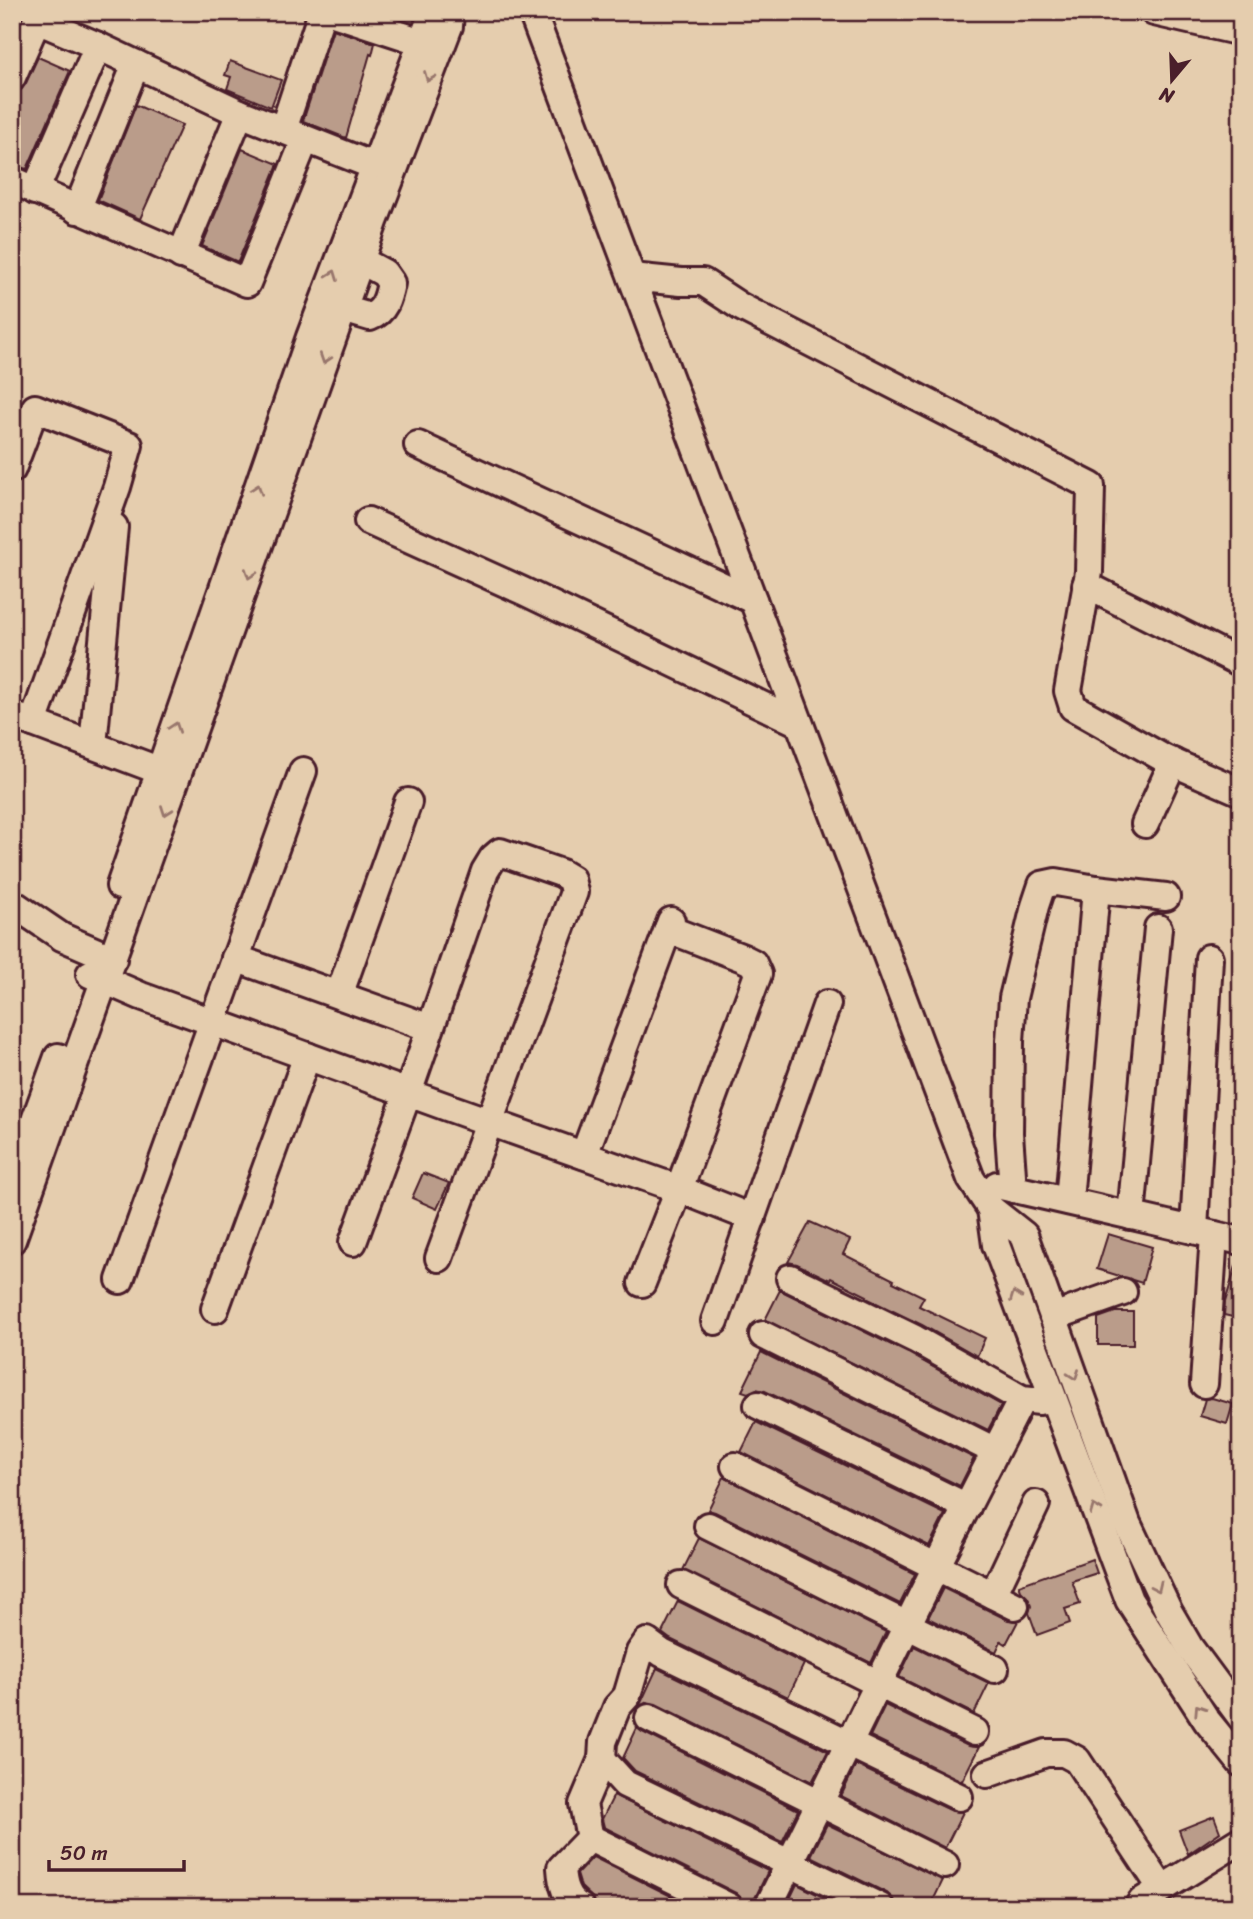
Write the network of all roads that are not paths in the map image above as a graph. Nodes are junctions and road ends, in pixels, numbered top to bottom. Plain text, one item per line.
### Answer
1 (321, 12) edge
2 (330, 12) edge
3 (437, 12) edge
4 (450, 12) edge
5 (532, 12) edge
6 (1154, 12) edge
7 (1241, 32) edge
8 (422, 42) junction
9 (98, 46) junction
10 (136, 64) junction
11 (12, 77) edge
12 (240, 113) junction
13 (294, 135) junction
14 (374, 166) junction
15 (24, 186) edge
16 (77, 210) junction
17 (366, 216) junction
18 (181, 255) junction
19 (360, 260) junction
20 (632, 277) junction
21 (343, 309) junction
22 (418, 445) dead end
23 (12, 469) edge
24 (117, 487) junction
25 (368, 521) dead end
26 (1086, 585) junction
27 (753, 600) junction
28 (1241, 663) edge
29 (23, 719) edge
30 (799, 723) junction
31 (93, 745) junction
32 (1173, 762) junction
33 (303, 771) dead end
34 (169, 774) junction
35 (1241, 792) edge
36 (408, 802) dead end
37 (1145, 824) dead end
38 (1096, 889) junction
39 (1166, 897) dead end
40 (12, 904) edge
41 (1158, 928) dead end
42 (235, 958) junction
43 (1209, 958) dead end
44 (101, 966) junction
45 (339, 995) junction
46 (827, 1004) dead end
47 (212, 1021) junction
48 (430, 1028) junction
49 (307, 1056) junction
50 (408, 1093) junction
51 (490, 1122) junction
52 (584, 1155) junction
53 (971, 1179) junction
54 (12, 1184) edge
55 (679, 1189) junction
56 (1013, 1189) junction
57 (1069, 1201) junction
58 (991, 1209) junction
59 (1131, 1216) junction
60 (752, 1218) junction
61 (1204, 1233) junction
62 (12, 1240) edge
63 (1241, 1241) edge
64 (352, 1242) dead end
65 (439, 1258) dead end
66 (790, 1278) dead end
67 (120, 1280) dead end
68 (642, 1283) dead end
69 (1123, 1292) dead end
70 (215, 1309) dead end
71 (1054, 1317) junction
72 (715, 1321) dead end
73 (763, 1335) dead end
74 (1204, 1384) dead end
75 (1022, 1399) junction
76 (1055, 1404) junction
77 (758, 1405) dead end
78 (995, 1451) junction
79 (735, 1466) dead end
80 (1035, 1504) dead end
81 (967, 1507) junction
82 (708, 1525) dead end
83 (936, 1567) junction
84 (681, 1585) dead end
85 (907, 1625) junction
86 (995, 1669) dead end
87 (879, 1683) junction
88 (1237, 1705) edge
89 (649, 1718) dead end
90 (975, 1732) dead end
91 (849, 1744) junction
92 (602, 1759) junction
93 (1241, 1763) edge
94 (987, 1774) dead end
95 (959, 1797) dead end
96 (820, 1802) junction
97 (590, 1838) junction
98 (1241, 1840) edge
99 (789, 1864) junction
100 (946, 1865) dead end
101 (1162, 1889) junction
102 (557, 1895) edge
103 (580, 1907) edge
104 (729, 1907) edge
105 (768, 1907) edge
106 (880, 1907) edge
107 (1138, 1907) edge

1 - 13 street
2 - 8 street
3 - 8 street
4 -> 17 street
5 - 20 street
6 - 7 street
8 - 14 street
9 - 10 street
9 - 11 street
9 - 15 street
10 - 12 street
10 - 16 street
12 - 13 street
12 - 18 street
13 - 14 street
13 - 18 street
14 - 17 street
15 - 16 street
16 - 18 street
17 - 19 street
34 -> 17 street
19 - 21 street
19 - 21 street
20 - 26 street
20 - 27 street
21 -> 34 street
22 - 27 street
23 - 24 street
24 - 29 street
24 - 31 street
25 - 30 street
26 - 28 street
26 - 32 street
27 - 30 street
29 - 31 street
30 - 53 street
31 - 34 street
32 - 35 street
32 - 37 street
33 - 42 street
34 - 44 street
36 - 45 street
38 - 39 street
38 - 56 street
38 - 57 street
40 - 44 street
41 - 59 street
42 - 45 street
42 - 47 street
43 - 61 street
44 - 47 street
44 - 54 street
44 - 62 street
45 - 48 street
46 - 60 street
47 - 49 street
47 - 67 street
48 - 50 street
48 - 51 street
49 - 50 street
49 - 70 street
50 - 51 street
50 - 64 street
51 - 52 street
51 - 65 street
52 - 55 street
52 - 55 street
53 - 56 street
53 - 58 street
55 - 60 street
55 - 68 street
56 - 57 street
57 - 59 street
58 - 71 street
76 -> 58 street
59 - 61 street
60 - 72 street
61 - 63 street
61 - 74 street
66 - 75 street
69 - 71 street
71 -> 88 street
73 - 78 street
75 - 76 street
75 - 78 street
93 -> 76 street
77 - 81 street
78 - 81 street
79 - 83 street
80 - 83 street
81 - 83 street
82 - 85 street
83 - 85 street
84 - 87 street
85 - 86 street
85 - 87 street
87 - 90 street
87 - 91 street
89 - 96 street
91 - 92 street
91 - 95 street
91 - 96 street
92 - 97 street
92 - 99 street
94 - 101 street
96 - 99 street
96 - 100 street
97 - 102 street
97 - 104 street
98 - 101 street
99 - 105 street
99 - 106 street
101 - 107 street
102 - 103 street

